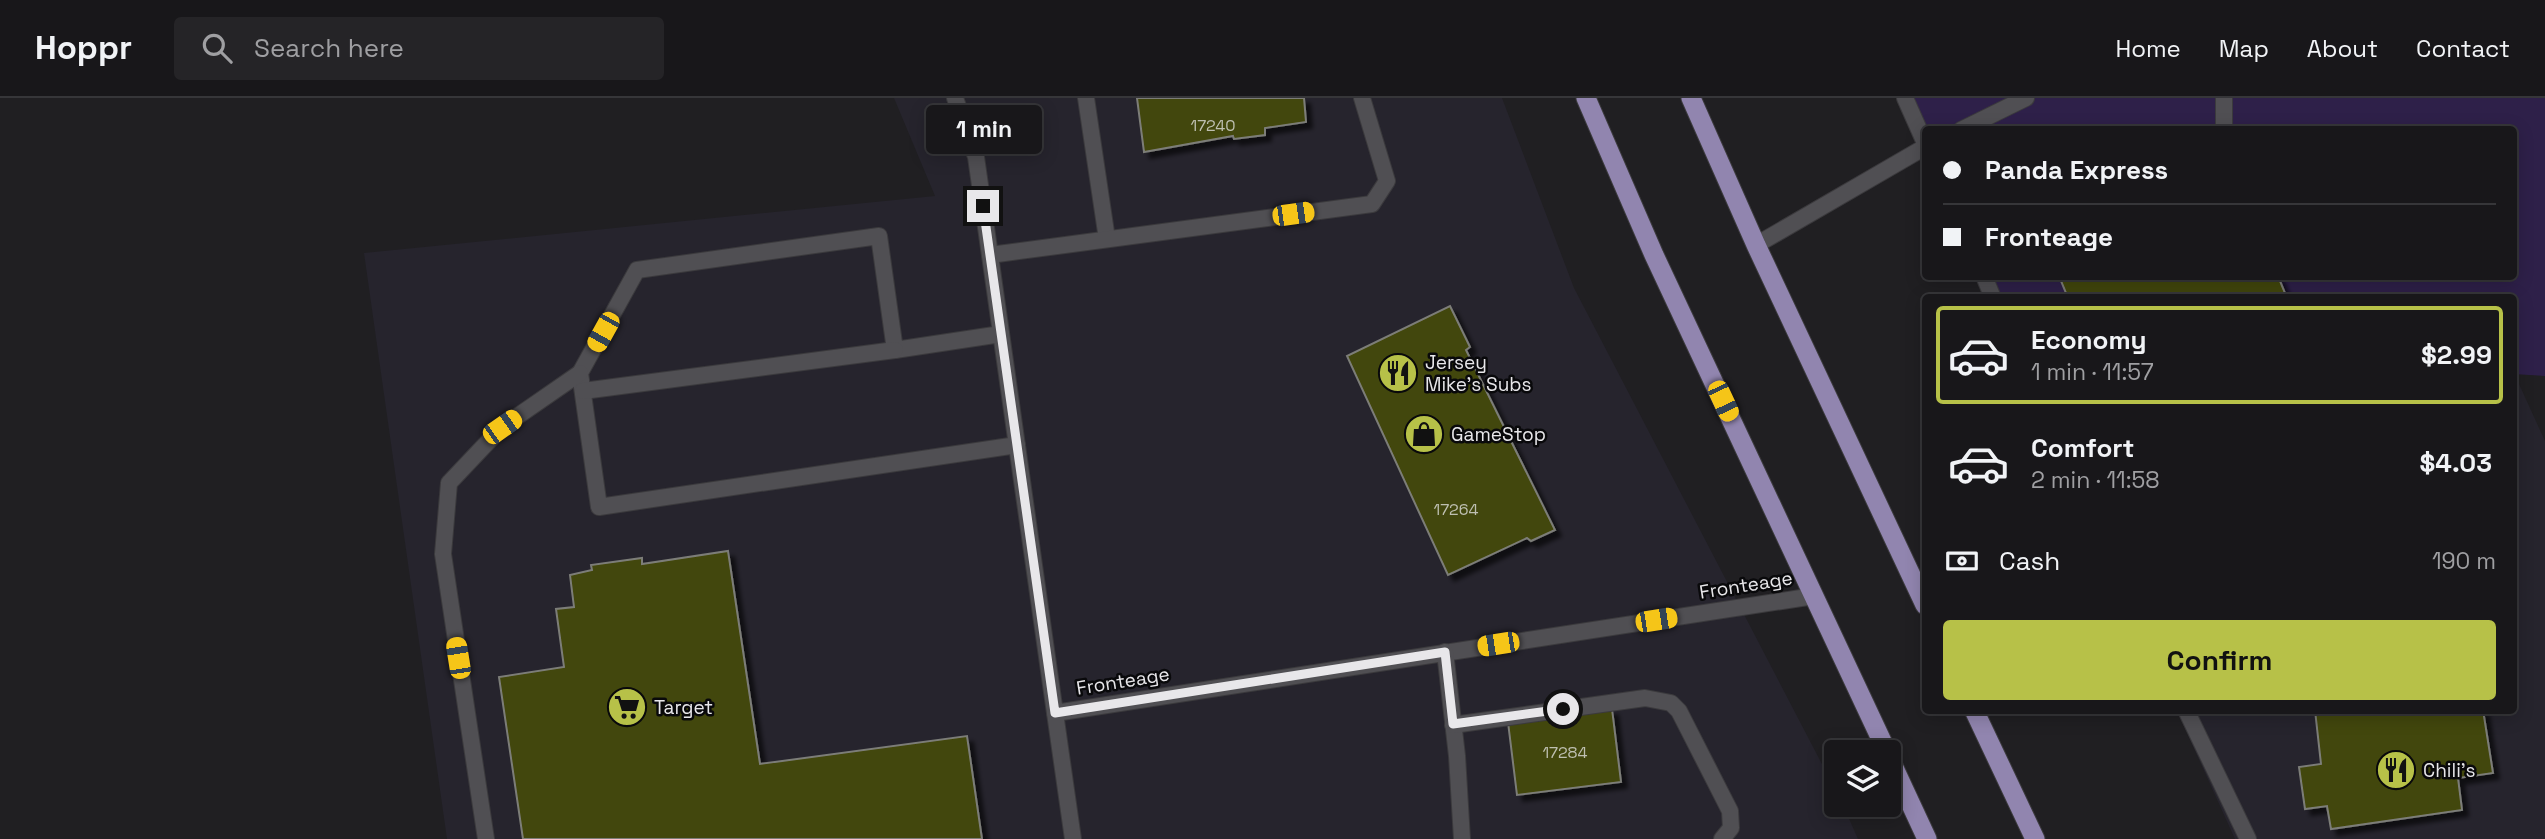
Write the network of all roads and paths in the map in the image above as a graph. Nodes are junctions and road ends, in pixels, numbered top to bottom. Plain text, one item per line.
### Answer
1 (955, 98) edge
2 (1086, 98) edge
3 (1362, 98) edge
4 (1586, 98) edge
5 (1691, 98) edge
6 (1905, 98) edge
7 (2026, 98) edge
8 (2224, 98) edge
9 (1969, 126) edge
10 (2224, 126) edge
11 (1922, 138) edge
12 (1922, 147) edge
13 (1107, 239) junction
14 (1756, 245) junction
15 (990, 255) junction
16 (1001, 334) junction
17 (895, 349) junction
18 (580, 373) junction
19 (583, 391) junction
20 (1017, 445) junction
21 (1814, 596) junction
22 (1922, 600) edge
23 (1445, 652) junction
24 (1055, 713) junction
25 (1976, 714) edge
26 (2188, 714) edge
27 (1453, 724) junction
28 (1881, 740) edge
29 (1901, 782) edge
30 (486, 839) edge
31 (1073, 839) edge
32 (1462, 839) edge
33 (1722, 839) edge
34 (1927, 839) edge
35 (2035, 839) edge
36 (2248, 839) edge

1 - 15 lane, Fronteage
2 - 13 lane
3 - 13 lane
4 - 21 main road
5 - 14 main road
6 - 11 lane
7 - 9 lane
8 - 10 lane
12 - 14 lane
13 - 15 lane
14 - 22 main road
15 - 16 lane, Fronteage
16 - 17 lane
16 - 20 lane, Fronteage
17 - 18 lane
17 - 19 lane
18 - 19 lane
18 - 30 lane
19 - 20 lane
20 - 24 lane, Fronteage
21 - 23 lane, Fronteage
21 - 28 main road
23 - 24 lane, Fronteage
23 - 27 lane
24 - 31 lane
25 - 35 main road
26 - 36 lane
27 - 32 lane
27 - 33 lane
29 - 34 main road

